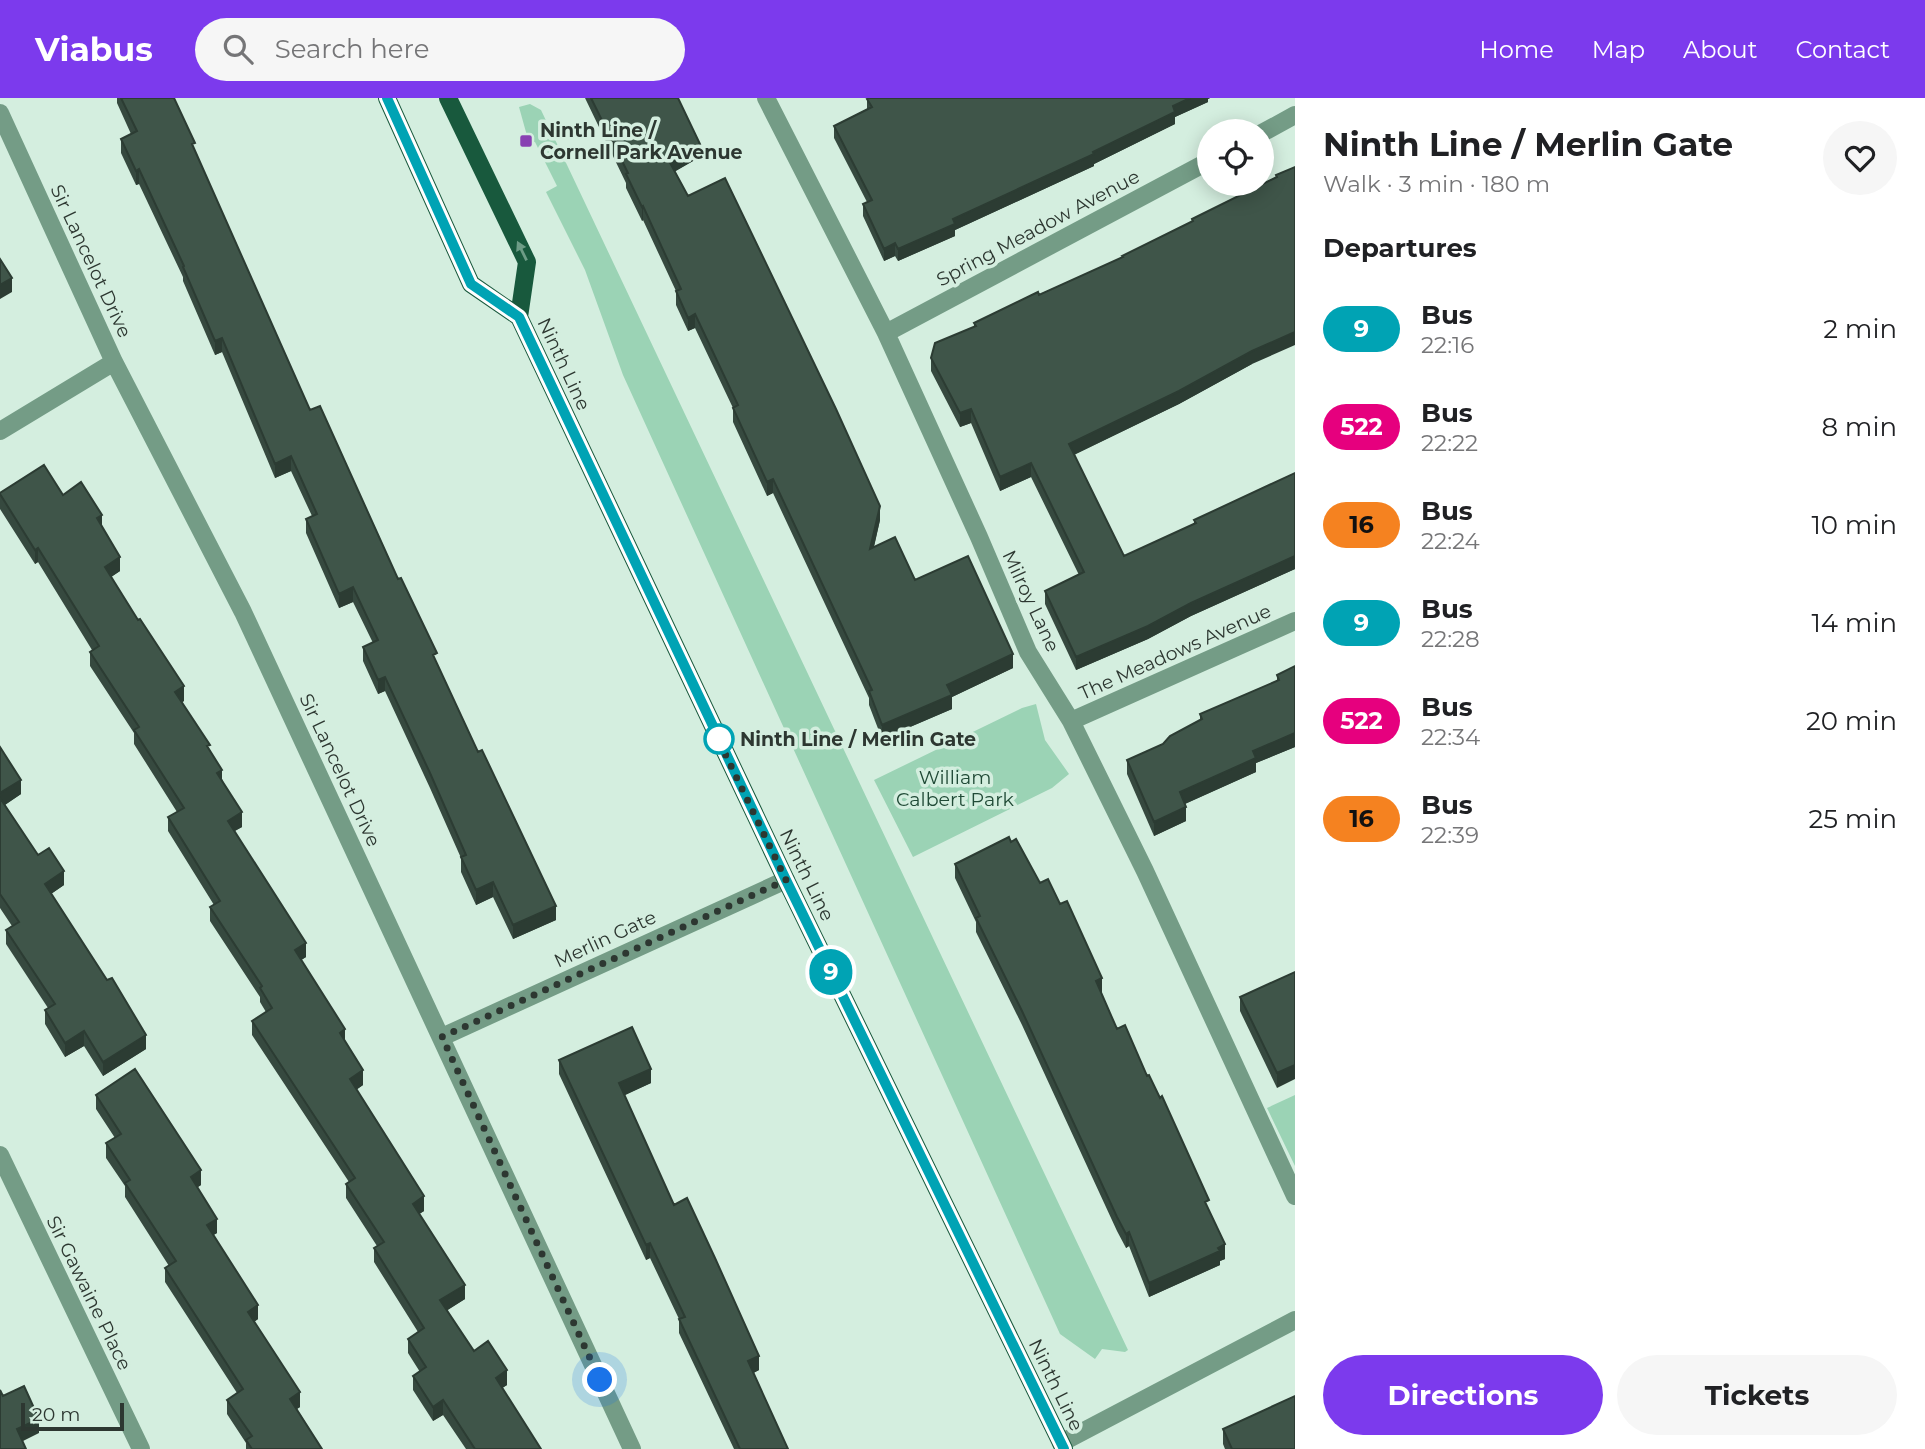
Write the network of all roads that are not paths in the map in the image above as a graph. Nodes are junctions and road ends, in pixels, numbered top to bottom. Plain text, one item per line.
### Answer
1 (387, 98) edge
2 (448, 98) edge
3 (766, 98) edge
4 (0, 113) edge
5 (1295, 115) edge
6 (1274, 126) edge
7 (1197, 166) edge
8 (519, 317) junction
9 (886, 333) junction
10 (114, 362) junction
11 (0, 431) edge
12 (1295, 621) edge
13 (1071, 720) junction
14 (786, 880) junction
15 (442, 1037) junction
16 (0, 1155) edge
17 (1295, 1196) edge
18 (1295, 1320) edge
19 (1063, 1446) edge
20 (141, 1449) edge
21 (632, 1449) edge

1 - 8 main road, Ninth Line
8 -> 2 main road, Ninth Line
3 - 9 street, Milroy Lane
4 - 10 street, Sir Lancelot Drive
5 - 6 street
7 - 9 street, Spring Meadow Avenue
8 - 14 main road, Ninth Line
9 - 13 street, Milroy Lane
10 - 11 street
10 - 15 street, Sir Lancelot Drive
12 - 13 street, The Meadows Avenue
13 - 17 street, Milroy Lane
14 - 15 street, Merlin Gate
14 - 19 main road, Ninth Line
15 - 21 street, Sir Lancelot Drive
16 - 20 street, Sir Gawaine Place
18 - 19 street

